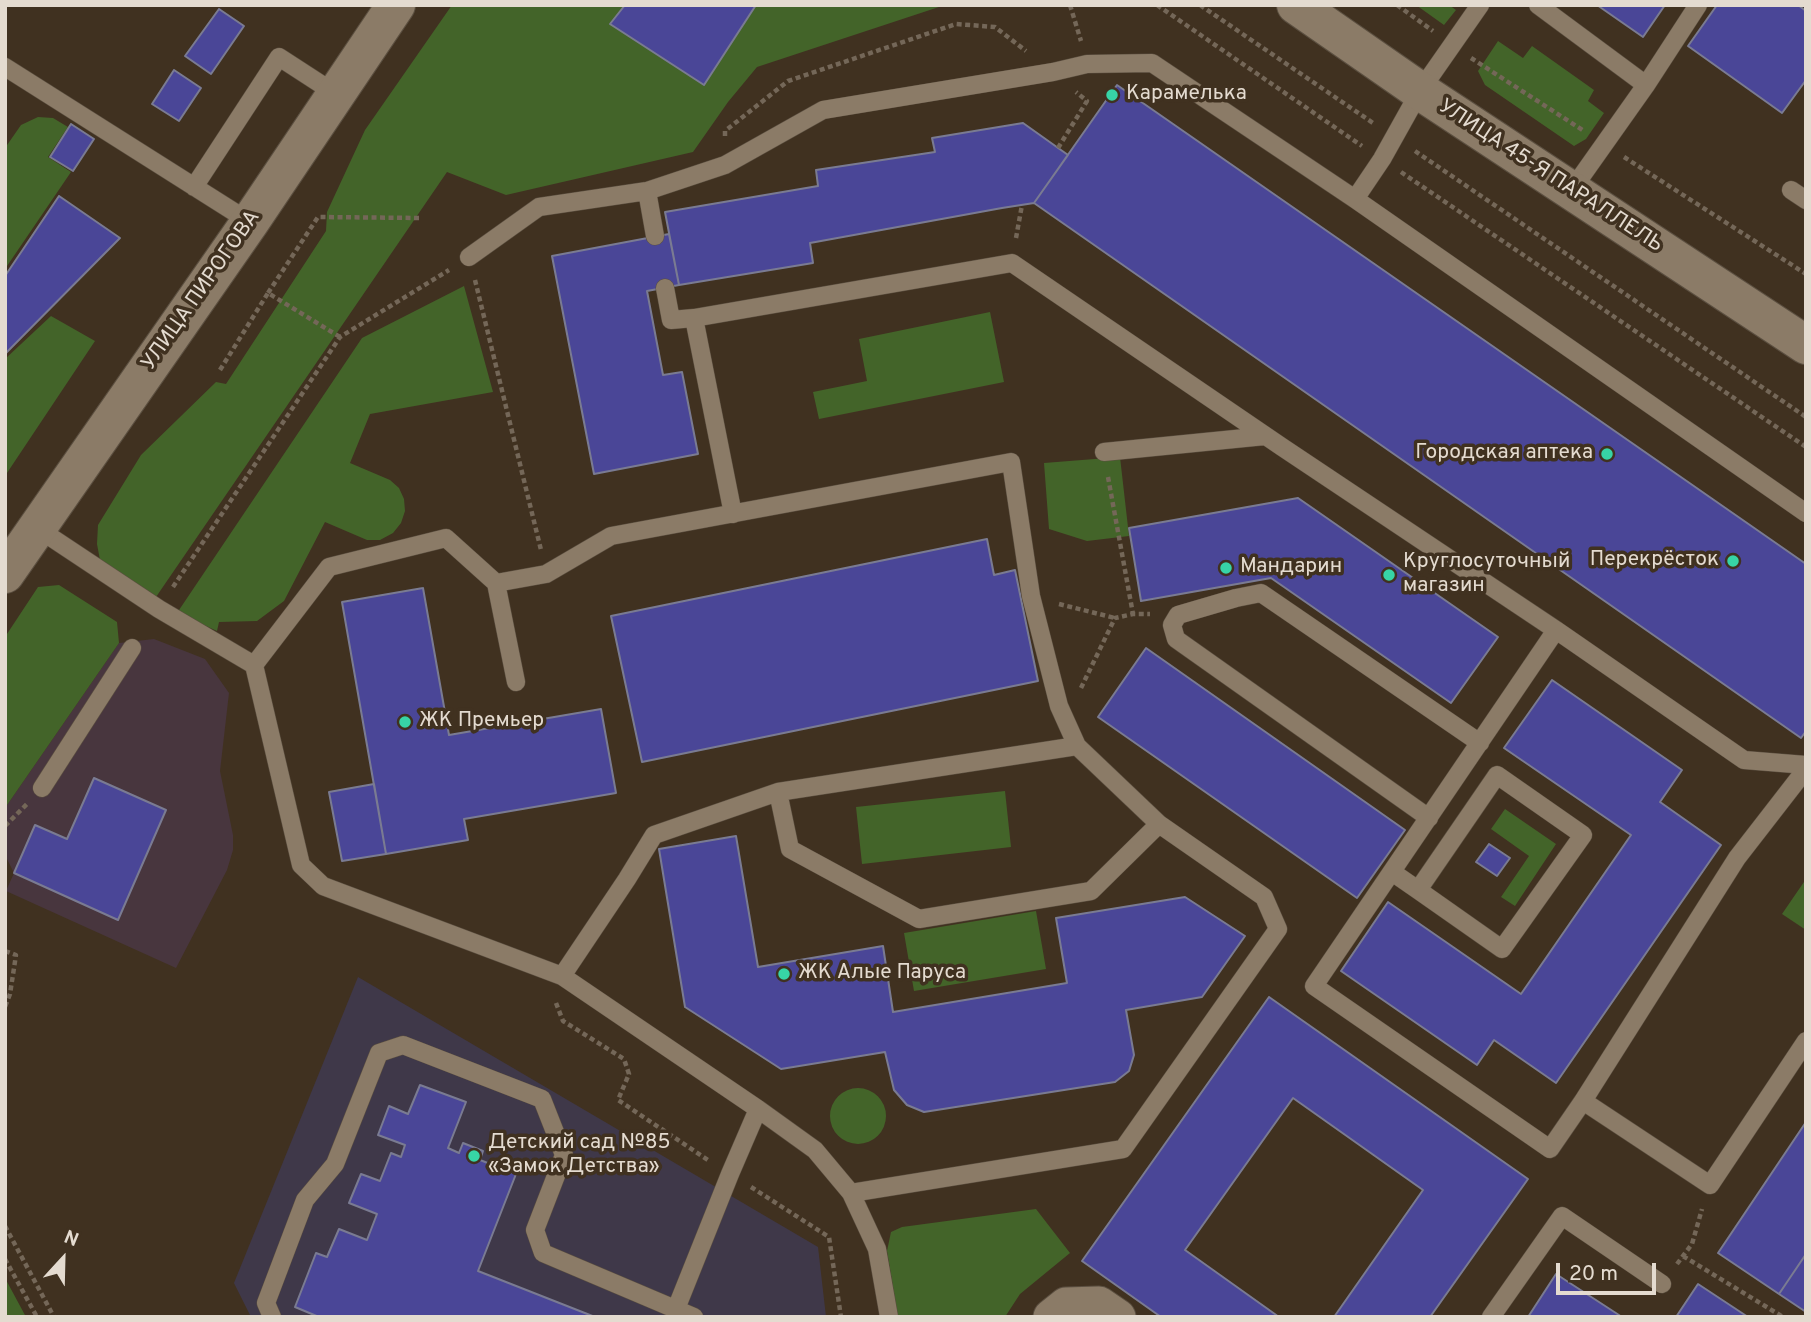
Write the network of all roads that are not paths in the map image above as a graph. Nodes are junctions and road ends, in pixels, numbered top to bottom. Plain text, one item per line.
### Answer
1 (396, 5) edge
2 (1296, 5) edge
3 (1480, 5) edge
4 (1538, 5) edge
5 (1698, 5) edge
6 (5, 66) edge
7 (1646, 85) junction
8 (1420, 91) junction
9 (336, 94) junction
10 (194, 187) junction
11 (647, 191) junction
12 (1571, 191) junction
13 (1355, 199) junction
14 (250, 222) junction
15 (655, 236) dead end
16 (469, 257) road end
17 (665, 288) dead end
18 (694, 318) junction
19 (1806, 345) edge
20 (1265, 436) junction
21 (1104, 452) road end
22 (1806, 513) edge
23 (733, 514) junction
24 (37, 528) junction
25 (5, 574) edge
26 (496, 583) junction
27 (1556, 630) junction
28 (132, 648) dead end
29 (254, 665) junction
30 (516, 682) dead end
31 (1480, 743) junction
32 (1077, 746) junction
33 (1806, 767) edge
34 (42, 788) dead end
35 (778, 792) junction
36 (1429, 818) junction
37 (1159, 824) junction
38 (1392, 872) junction
39 (1418, 890) junction
40 (562, 976) junction
41 (1806, 1041) edge
42 (1583, 1101) junction
43 (758, 1110) junction
44 (851, 1193) junction
45 (1662, 1284) road end
46 (676, 1309) junction
47 (272, 1317) edge
48 (694, 1317) edge
49 (889, 1317) edge
50 (1051, 1317) edge
51 (1118, 1317) edge
52 (1491, 1317) edge

1 - 9 main road, УЛИЦА ПИРОГОВА
2 - 8 main road, УЛИЦА 45-Я ПАРАЛЛЕЛЬ
3 - 8 lane
4 - 7 lane
5 - 7 lane
6 - 10 lane
7 - 12 lane
8 - 12 main road, УЛИЦА 45-Я ПАРАЛЛЕЛЬ
8 - 13 lane
9 - 10 lane
9 - 14 main road, УЛИЦА ПИРОГОВА
10 - 14 lane
11 - 13 lane
11 - 15 lane
11 - 16 lane
12 - 19 main road, УЛИЦА 45-Я ПАРАЛЛЕЛЬ
13 - 22 lane
14 - 24 main road, УЛИЦА ПИРОГОВА
17 - 18 lane
18 - 20 lane
18 - 23 lane
20 - 21 lane
20 - 27 lane
23 - 26 lane
23 - 32 lane
24 - 25 main road, УЛИЦА ПИРОГОВА
24 - 29 lane
26 - 29 lane
26 - 30 lane
27 - 31 lane
27 - 33 lane
28 - 34 lane
29 - 40 lane
31 - 36 lane
31 - 36 lane
32 - 35 lane
32 - 37 lane
33 - 42 lane
35 - 37 lane
35 - 40 lane
36 - 38 lane
37 - 44 lane
38 - 39 lane
38 - 42 lane
39 - 39 lane
40 - 43 lane
41 - 42 lane
43 - 44 lane
43 - 46 lane
44 - 49 lane
45 - 52 lane
46 - 47 lane
46 - 48 lane
50 - 51 street

